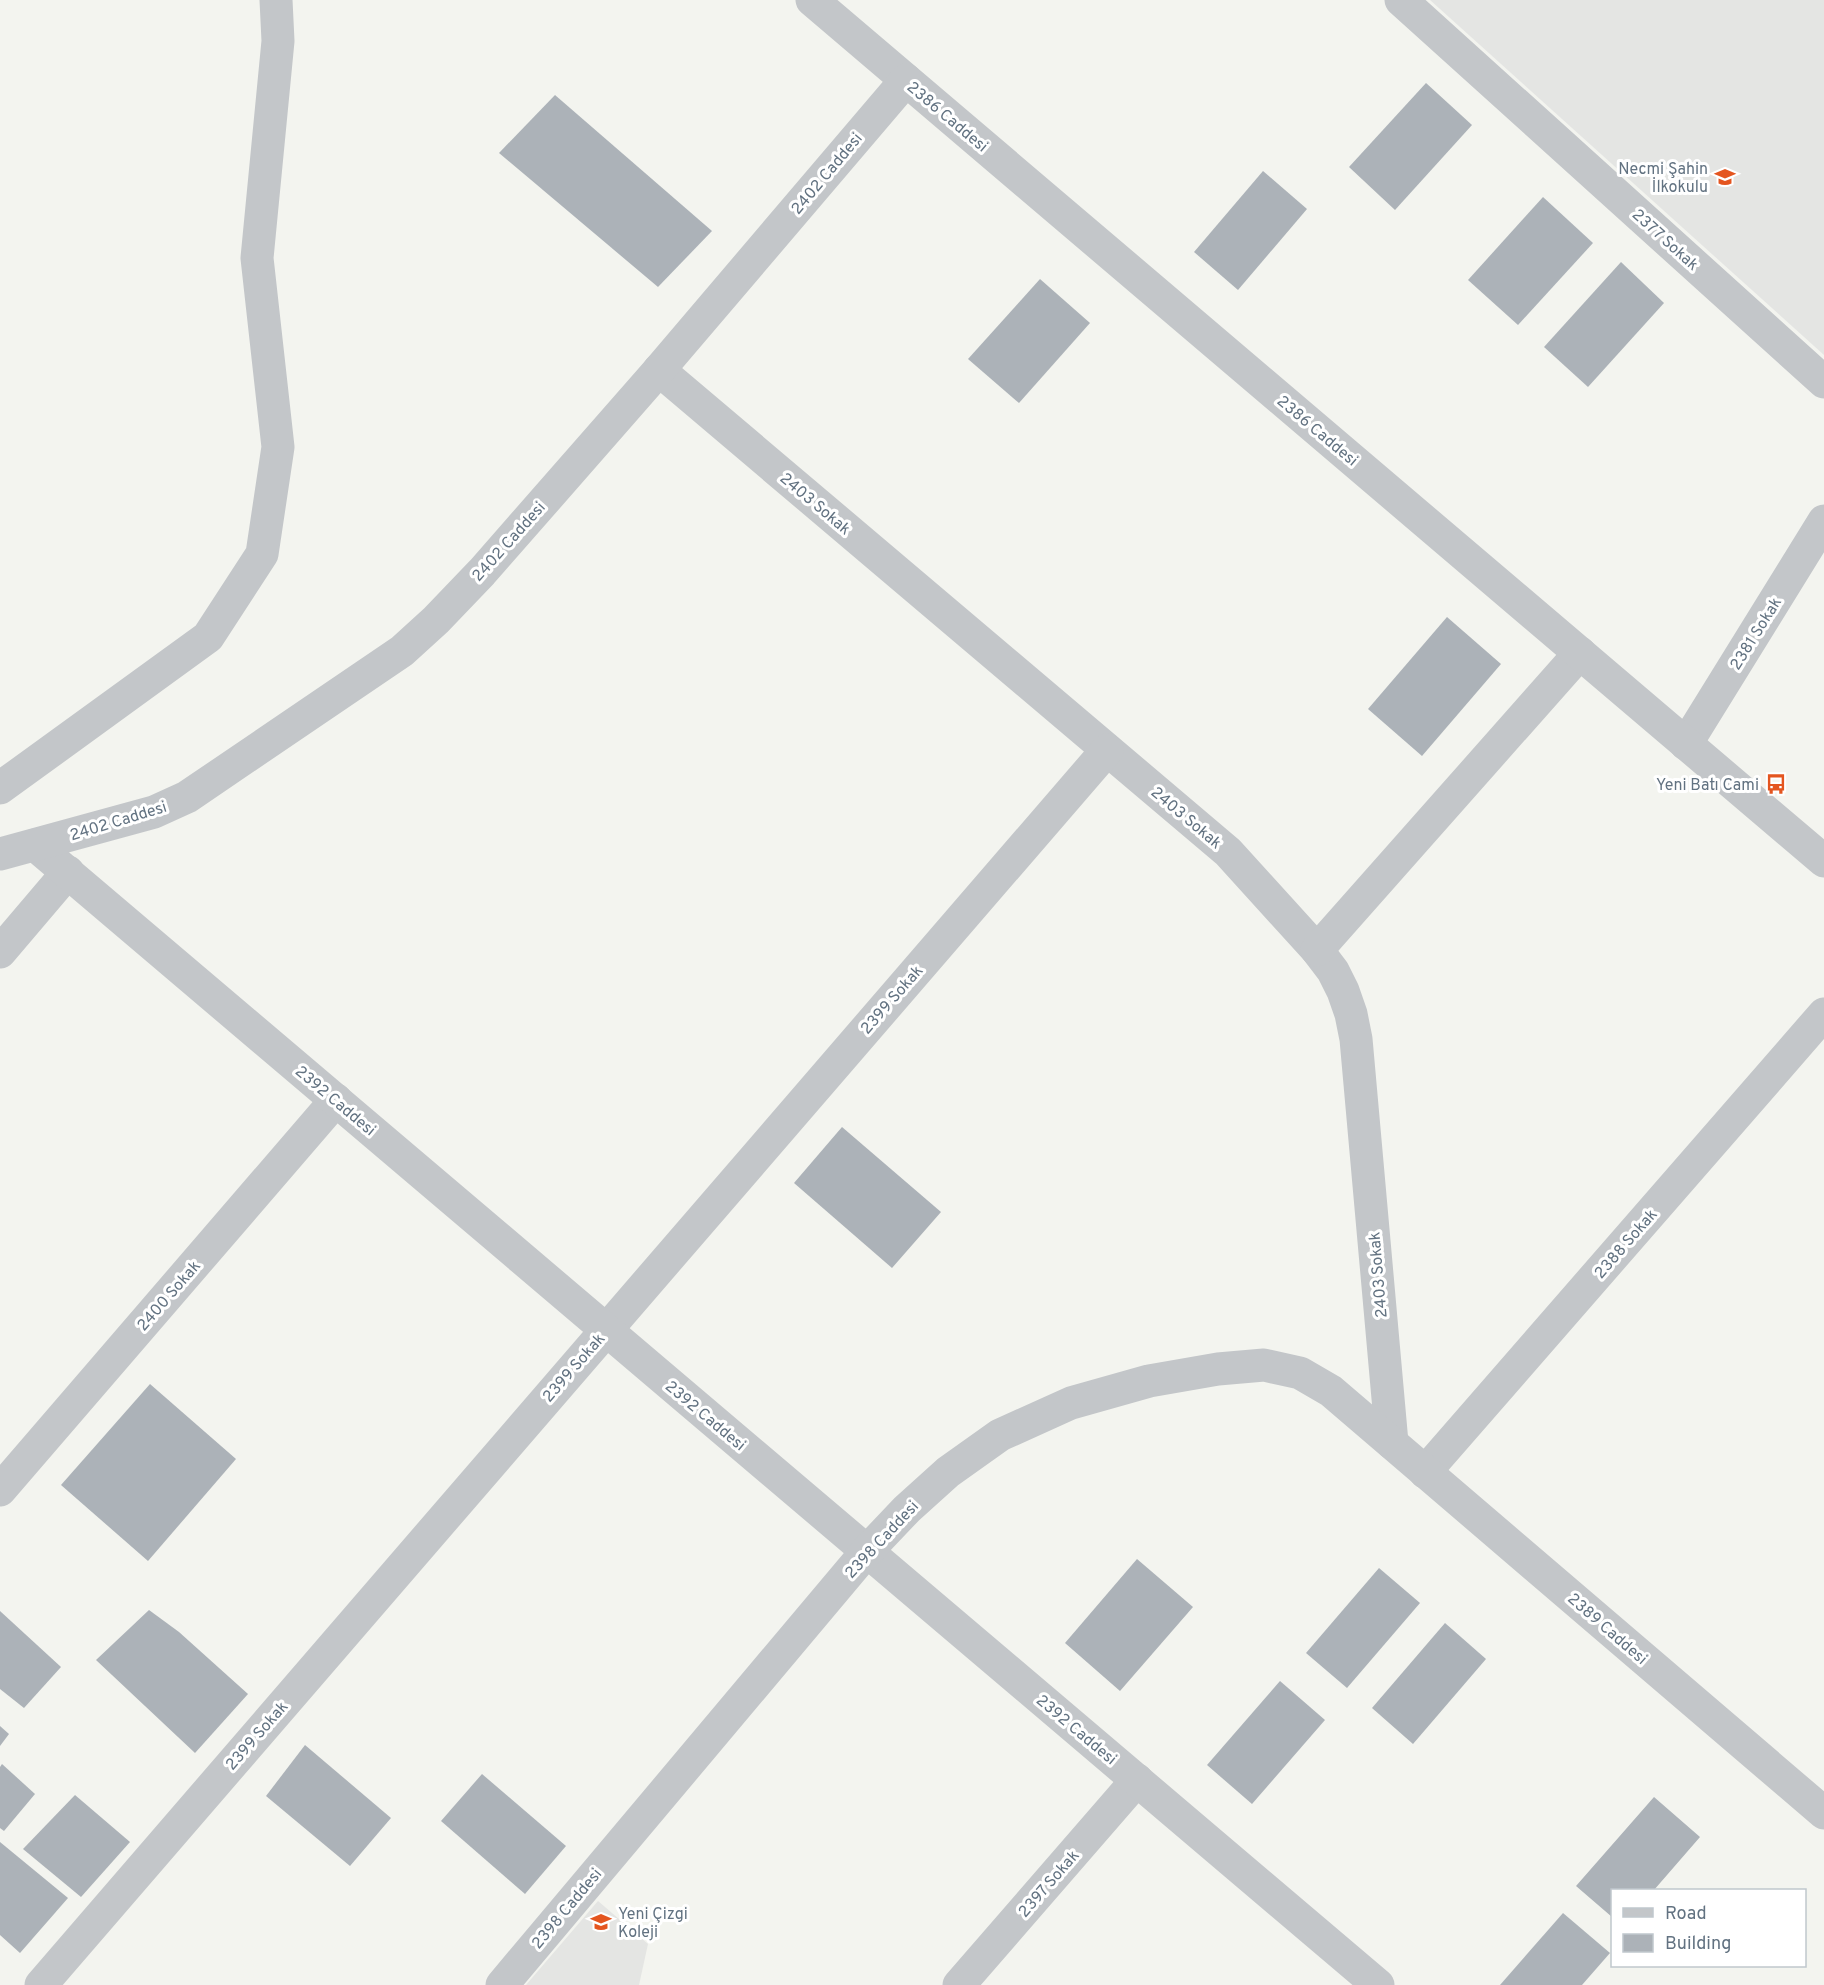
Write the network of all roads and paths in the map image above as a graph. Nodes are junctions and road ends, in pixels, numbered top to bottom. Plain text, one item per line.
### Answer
1 (276, 0) edge
2 (812, 0) edge
3 (1401, 0) edge
4 (906, 80) junction
5 (659, 370) junction
6 (1824, 382) edge
7 (1824, 522) edge
8 (1580, 653) junction
9 (1686, 744) junction
10 (1107, 750) junction
11 (0, 788) edge
12 (35, 845) junction
13 (0, 854) edge
14 (1824, 861) edge
15 (68, 872) junction
16 (1317, 950) junction
17 (0, 952) edge
18 (1824, 1014) edge
19 (336, 1100) junction
20 (606, 1329) junction
21 (1392, 1443) junction
22 (1425, 1472) junction
23 (0, 1490) edge
24 (867, 1551) junction
25 (1137, 1780) junction
26 (1824, 1813) edge
27 (41, 1985) edge
28 (502, 1985) edge
29 (959, 1985) edge
30 (1378, 1985) edge

1 - 11 street
2 - 4 street, 2386 Caddesi
3 - 6 street, 2377 Sokak
4 - 5 street, 2402 Caddesi
4 - 8 street, 2386 Caddesi
5 - 10 street, 2403 Sokak
5 - 12 street, 2402 Caddesi
7 - 9 street, 2381 Sokak
8 - 9 street, 2386 Caddesi
8 - 16 street
9 - 14 street, 2386 Caddesi
10 - 16 street, 2403 Sokak
10 - 20 street, 2399 Sokak
12 - 13 street, 2402 Caddesi
12 - 15 street, 2392 Caddesi
15 - 17 street
15 - 19 street, 2392 Caddesi
16 - 21 street, 2403 Sokak
18 - 22 street, 2388 Sokak
19 - 20 street, 2392 Caddesi
19 - 23 street, 2400 Sokak
20 - 24 street, 2392 Caddesi
20 - 27 street, 2399 Sokak
21 - 22 street, 2389 Caddesi
21 - 24 street, 2398 Caddesi
22 - 26 street, 2389 Caddesi
24 - 25 street, 2392 Caddesi
24 - 28 street, 2398 Caddesi
25 - 29 street, 2397 Sokak
25 - 30 street, 2392 Caddesi

